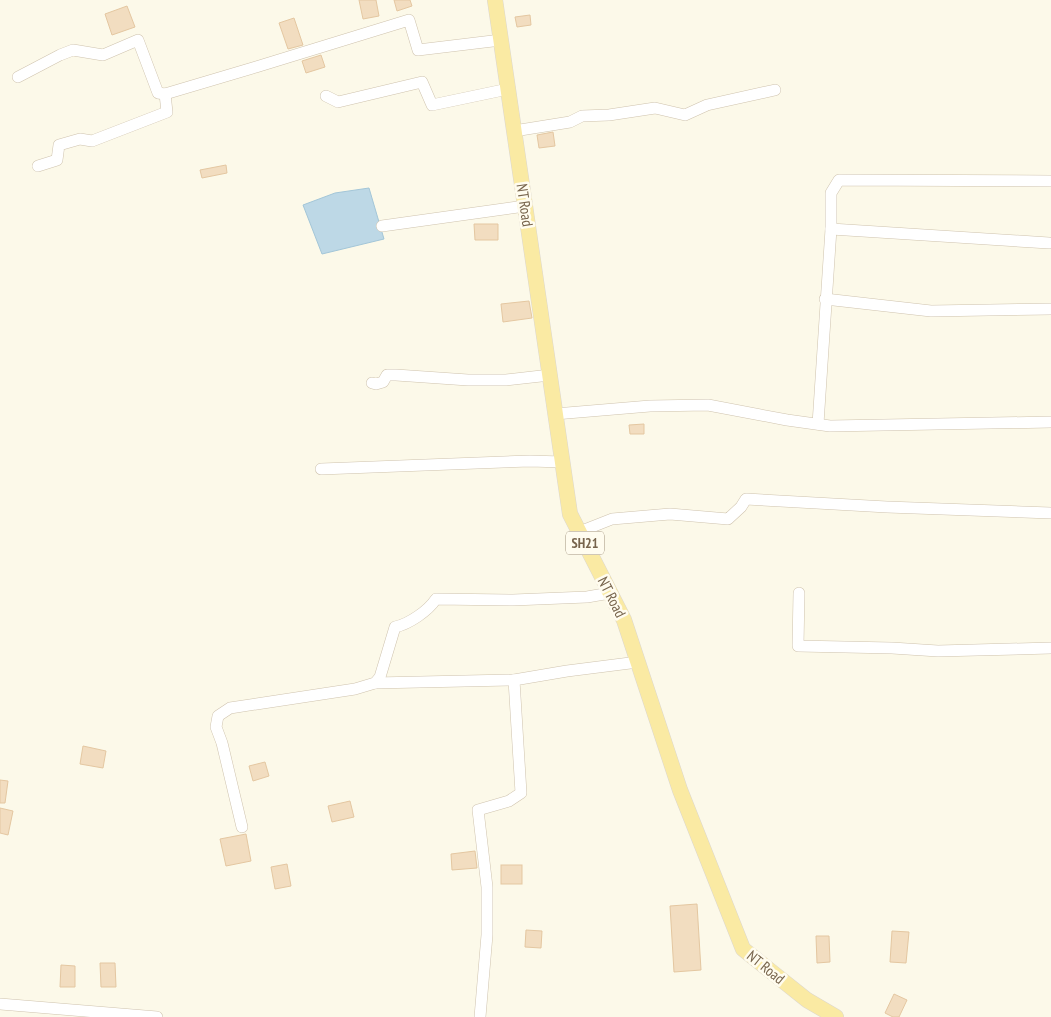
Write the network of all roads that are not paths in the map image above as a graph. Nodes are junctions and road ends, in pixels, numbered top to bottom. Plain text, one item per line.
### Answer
1 (495, 0) edge
2 (501, 40) junction
3 (18, 77) dead end
4 (508, 89) junction
5 (775, 90) dead end
6 (165, 94) junction
7 (326, 96) dead end
8 (514, 131) junction
9 (38, 166) dead end
10 (1051, 180) edge
11 (525, 206) junction
12 (382, 226) dead end
13 (831, 229) junction
14 (1049, 243) dead end
15 (825, 298) junction
16 (1051, 309) edge
17 (550, 375) junction
18 (372, 383) dead end
19 (555, 414) junction
20 (1051, 422) edge
21 (818, 424) junction
22 (562, 462) junction
23 (321, 469) dead end
24 (1051, 513) edge
25 (579, 532) junction
26 (610, 593) junction
27 (799, 593) dead end
28 (1051, 648) edge
29 (638, 662) junction
30 (514, 680) junction
31 (375, 683) junction
32 (242, 827) dead end
33 (0, 1004) edge
34 (21, 1011) edge
35 (100, 1015) edge
36 (157, 1017) edge
37 (480, 1017) edge
38 (836, 1017) edge

1 - 2 main road, NT Road / SH21
2 - 4 main road, NT Road / SH21
2 - 6 street
3 - 6 street
4 - 7 street
4 - 8 main road, NT Road / SH21
5 - 8 street
6 - 9 street
8 - 11 main road, NT Road / SH21
10 - 13 street
11 - 12 street
11 - 17 main road, NT Road / SH21
13 - 14 street
13 - 15 street
15 - 16 street
15 - 21 street
17 - 18 street
17 - 19 main road, NT Road / SH21
19 - 21 street
19 - 22 main road, NT Road / SH21
20 - 21 street
22 - 23 street
22 - 25 main road, NT Road / SH21
24 - 25 street
25 - 26 main road, NT Road / SH21
26 - 29 main road, NT Road / SH21
26 - 31 street
27 - 28 street
29 - 30 street
29 - 38 main road, NT Road / SH21
30 - 31 street
30 - 37 street
31 - 32 street
33 - 34 street
34 - 35 street
35 - 36 street

